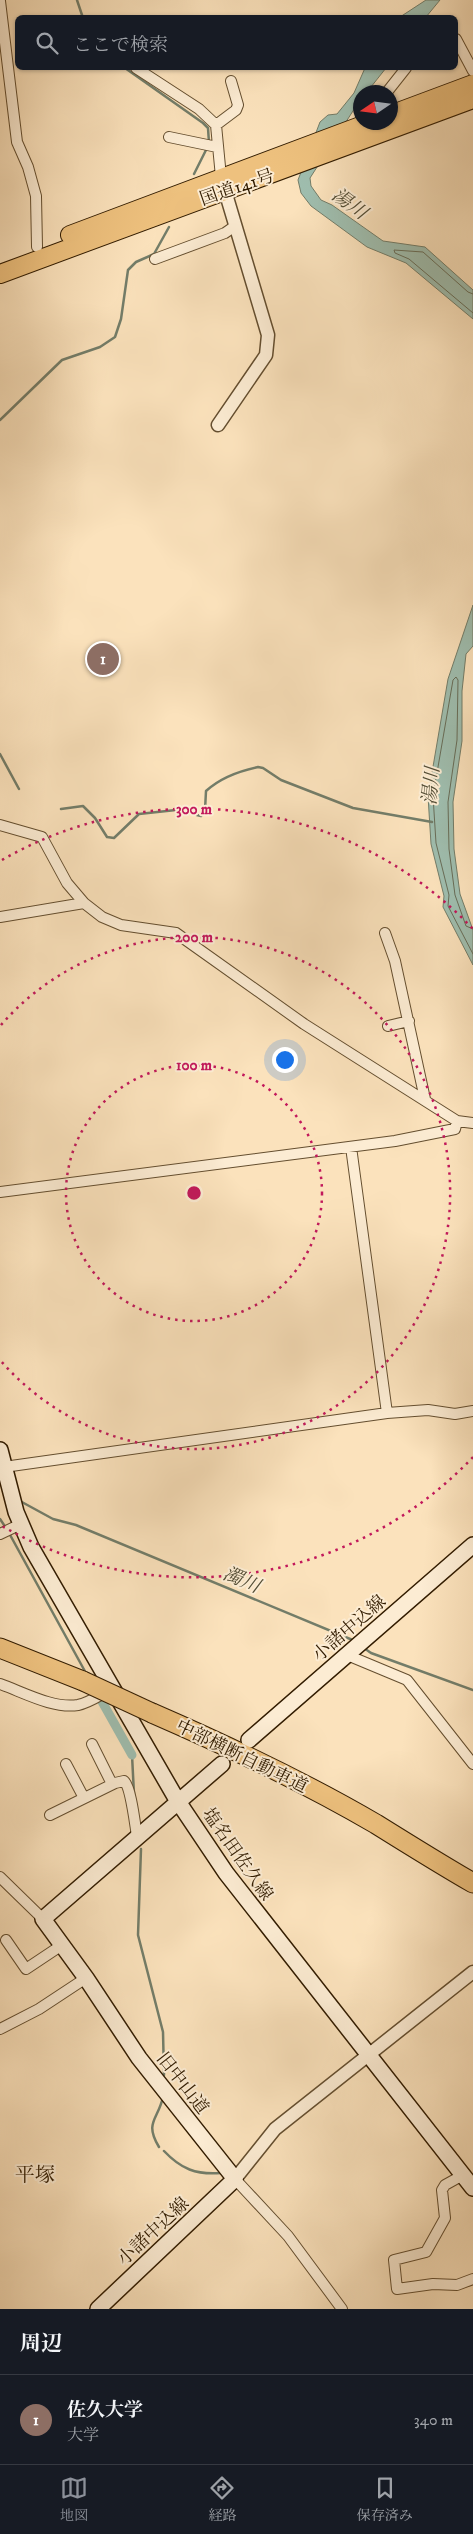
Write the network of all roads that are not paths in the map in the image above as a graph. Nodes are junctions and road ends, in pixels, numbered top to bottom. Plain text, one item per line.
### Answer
1 (0, 1) edge
2 (458, 43) edge
3 (139, 70) edge
4 (404, 70) edge
5 (473, 71) edge
6 (231, 81) dead end
7 (473, 84) edge
8 (393, 85) edge
9 (473, 99) edge
10 (398, 112) edge
11 (398, 120) edge
12 (216, 125) junction
13 (364, 130) edge
14 (169, 137) dead end
15 (211, 146) junction
16 (223, 184) junction
17 (235, 226) junction
18 (38, 247) junction
19 (155, 259) dead end
20 (0, 261) edge
21 (0, 274) edge
22 (218, 425) dead end
23 (0, 825) edge
24 (84, 903) junction
25 (0, 916) edge
26 (385, 933) dead end
27 (408, 1021) junction
28 (388, 1026) dead end
29 (425, 1099) junction
30 (458, 1121) junction
31 (473, 1123) edge
32 (350, 1147) junction
33 (0, 1192) edge
34 (473, 1411) edge
35 (387, 1414) junction
36 (0, 1450) edge
37 (4, 1468) junction
38 (10, 1526) edge
39 (473, 1545) edge
40 (0, 1648) edge
41 (350, 1653) junction
42 (0, 1684) edge
43 (111, 1689) junction
44 (249, 1740) dead end
45 (92, 1744) dead end
46 (66, 1764) dead end
47 (222, 1764) dead end
48 (473, 1764) edge
49 (112, 1784) junction
50 (84, 1798) junction
51 (177, 1800) junction
52 (50, 1815) dead end
53 (377, 1825) junction
54 (137, 1836) junction
55 (396, 1838) junction
56 (473, 1873) edge
57 (0, 1878) edge
58 (473, 1883) edge
59 (473, 1894) edge
60 (43, 1919) junction
61 (6, 1940) dead end
62 (62, 1945) junction
63 (473, 1972) edge
64 (86, 1978) junction
65 (0, 2029) edge
66 (370, 2055) junction
67 (463, 2175) junction
68 (235, 2180) junction
69 (473, 2188) edge
70 (473, 2279) edge
71 (98, 2309) edge
72 (342, 2309) edge

1 - 18 street
2 - 5 street
3 - 12 street
4 - 8 street
6 - 12 street
7 - 10 highway
9 - 11 highway, 国道141号
12 - 15 street
13 - 16 highway, 国道141号
14 - 15 street
15 - 16 street
16 - 17 street
16 - 18 highway, 国道141号
16 - 21 highway, 国道141号
17 - 19 street
17 - 22 street
18 - 20 highway, 国道141号
23 - 24 street
24 - 25 street
24 - 29 street
26 - 27 street
27 - 28 street
27 - 29 street
29 - 30 street
30 - 31 street
30 - 32 street
32 - 33 street
32 - 35 street
34 - 35 street
35 - 37 street
36 - 37 main road
37 - 38 main road, 塩名田佐久線
38 - 43 main road, 塩名田佐久線
39 - 41 main road, 小諸中込線
40 - 53 highway, 中部横断自動車道, bridge
41 - 44 main road, 小諸中込線
41 - 48 street
42 - 43 street
43 - 51 main road, 塩名田佐久線
45 - 49 street
46 - 50 street
47 - 51 main road
49 - 50 street
49 - 54 street
50 - 52 street
51 - 54 main road
51 - 66 main road, 塩名田佐久線
53 - 55 highway, 中部横断自動車道
53 - 56 highway
54 - 60 main road
55 - 58 highway, 中部横断自動車道
55 - 59 highway
57 - 60 street, 旧中山道
60 - 62 main road, 旧中山道
61 - 62 street
62 - 64 main road, 旧中山道
63 - 66 street
64 - 65 street
64 - 68 main road, 旧中山道
66 - 67 main road, 塩名田佐久線
66 - 68 street
67 - 69 main road, 塩名田佐久線
67 - 70 street
68 - 71 main road, 小諸中込線
68 - 72 street, 旧中山道

